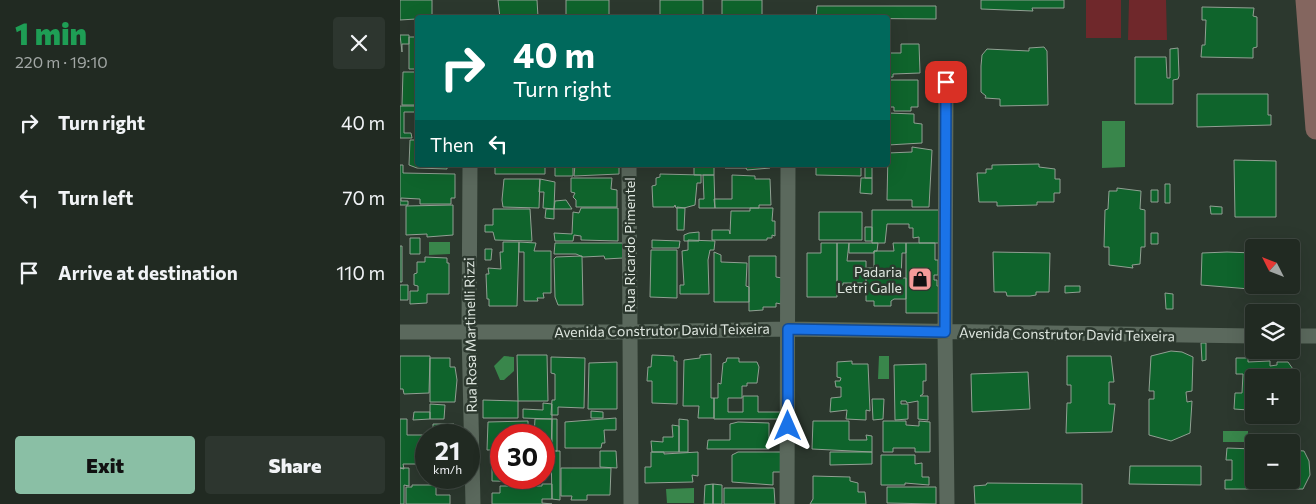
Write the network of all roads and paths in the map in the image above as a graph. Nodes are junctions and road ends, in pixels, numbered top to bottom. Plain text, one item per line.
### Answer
1 (1306, 0) edge
2 (946, 82) dead end
3 (1316, 128) edge
4 (470, 167) edge
5 (629, 167) edge
6 (788, 167) edge
7 (788, 329) junction
8 (400, 332) edge
9 (469, 332) junction
10 (628, 332) junction
11 (945, 332) junction
12 (1245, 336) edge
13 (1300, 336) edge
14 (1316, 336) edge
15 (473, 504) edge
16 (631, 504) edge
17 (787, 504) edge
18 (947, 504) edge

1 - 3 main road
2 - 11 street
4 - 9 street, Rua Rosa Martinelli Rizzi
5 - 10 street, Rua Ricardo Pimentel
6 - 7 street
7 - 10 street, Avenida Construtor David Teixeira
7 - 11 street, Avenida Construtor David Teixeira
7 - 17 street
8 - 9 street, Avenida Construtor David Teixeira
9 - 10 street, Avenida Construtor David Teixeira
9 - 15 street, Rua Rosa Martinelli Rizzi
10 - 16 street, Rua Ricardo Pimentel
11 - 12 street, Avenida Construtor David Teixeira
11 - 18 street
13 - 14 street

